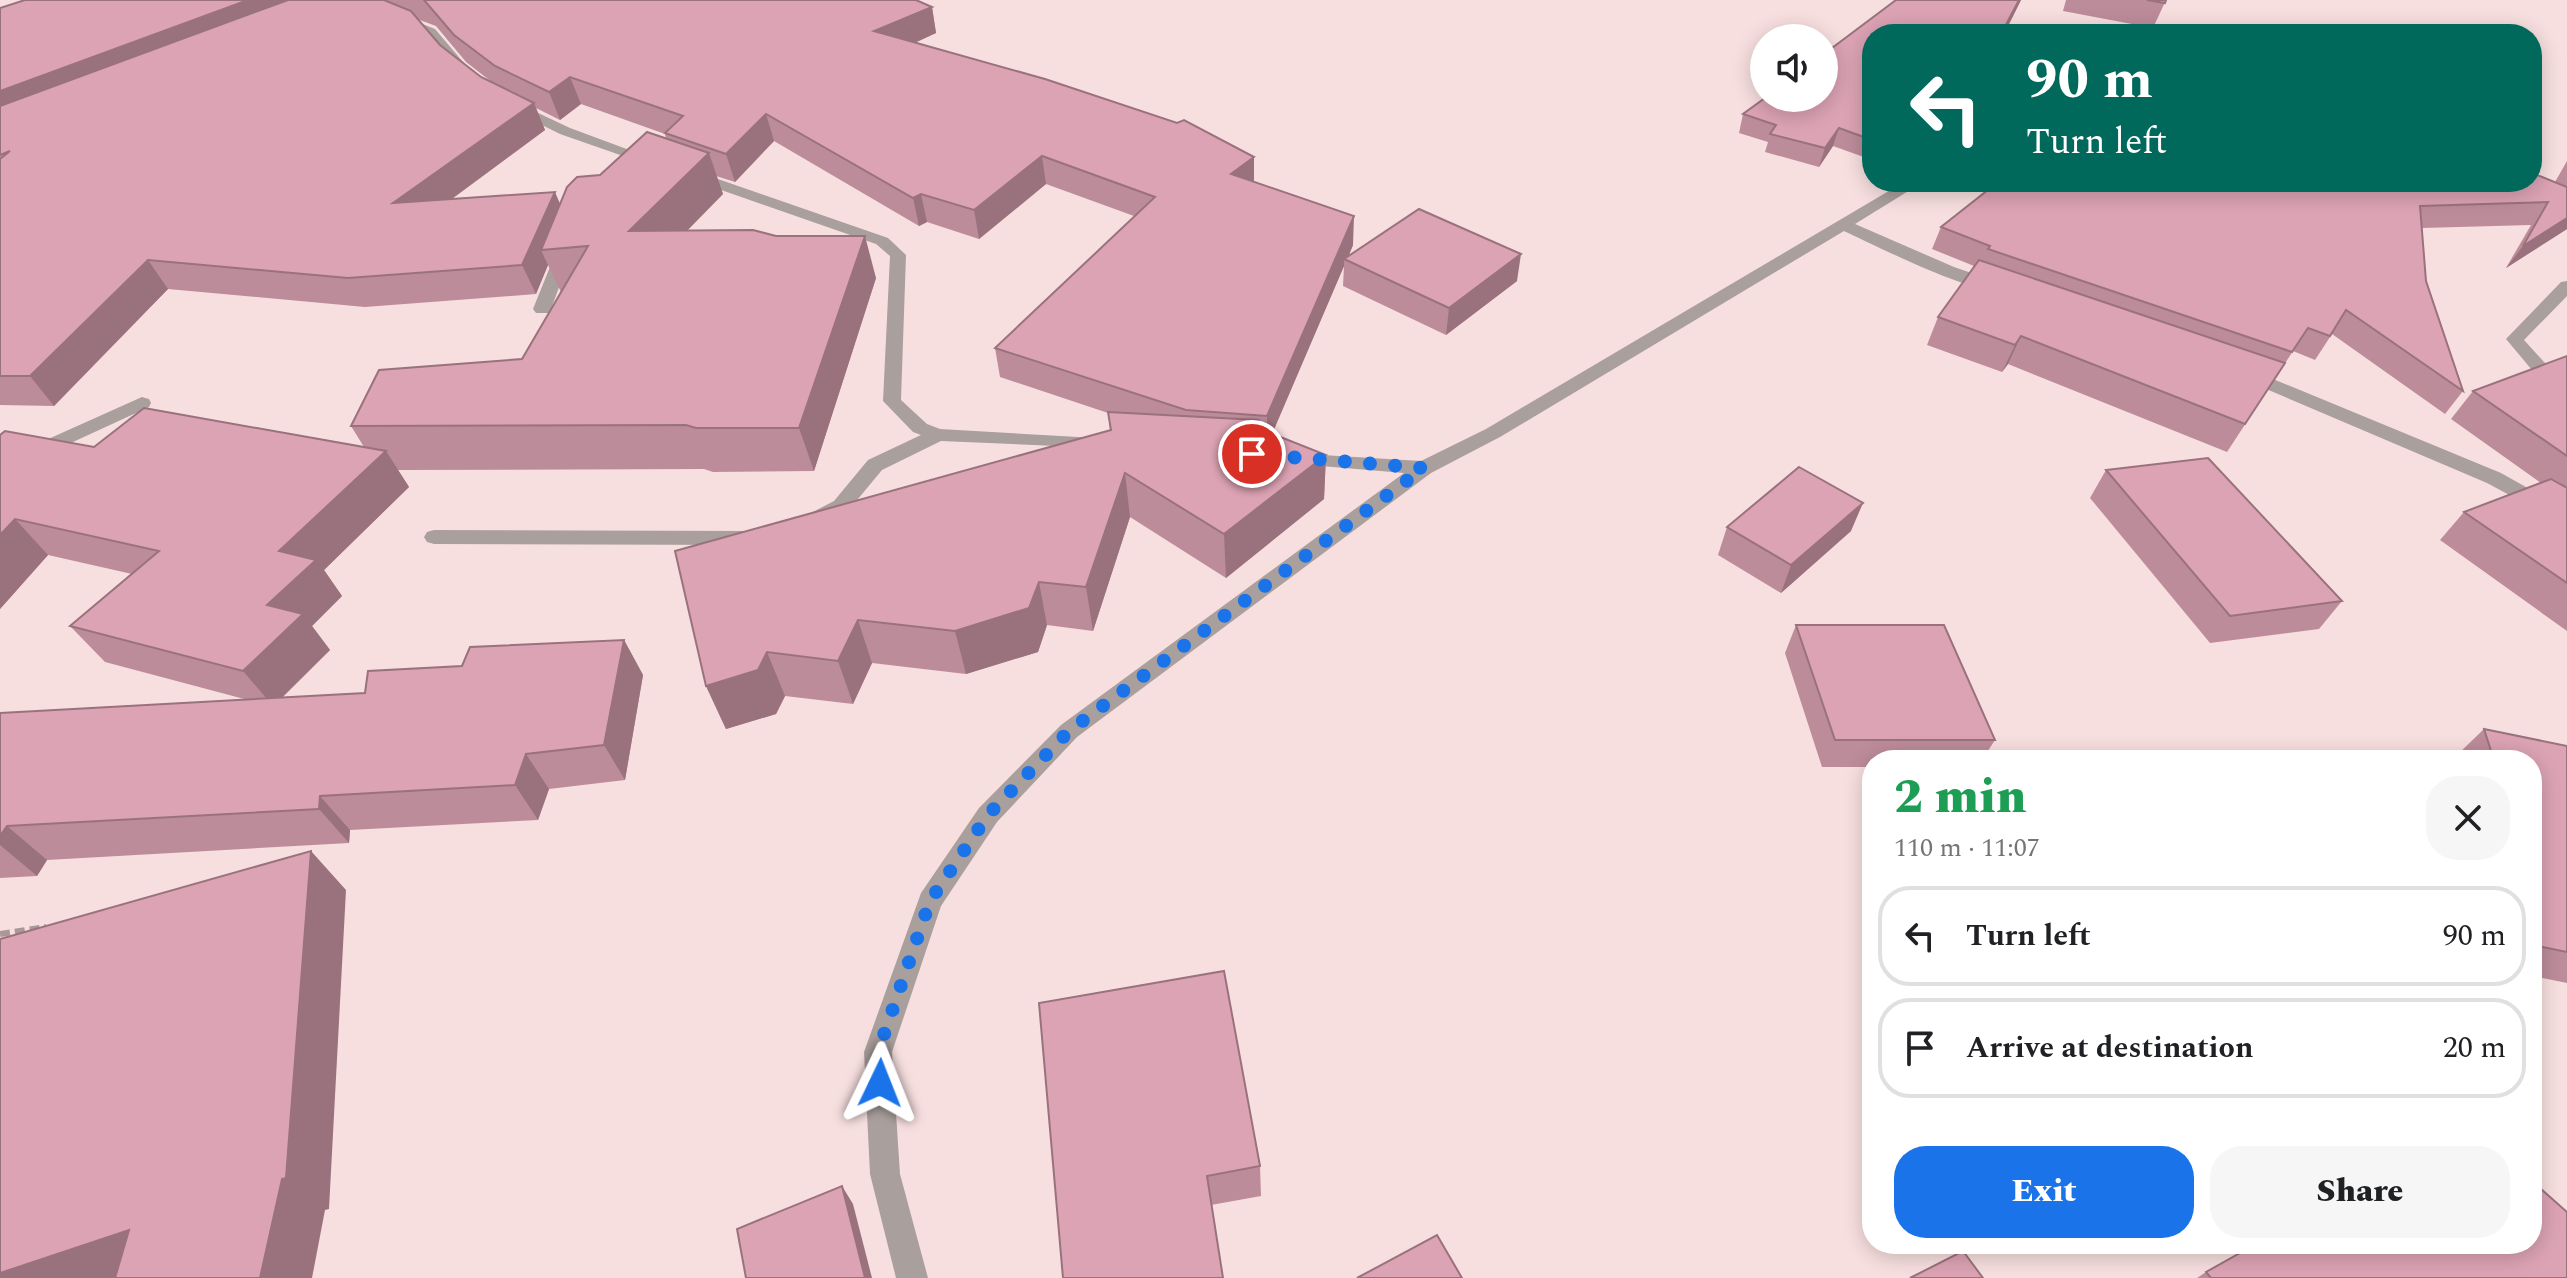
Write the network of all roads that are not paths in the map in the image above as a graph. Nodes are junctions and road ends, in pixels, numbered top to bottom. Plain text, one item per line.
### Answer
1 (347, 2) edge
2 (479, 83) edge
3 (500, 99) edge
4 (1898, 192) edge
5 (1843, 225) junction
6 (569, 240) edge
7 (2567, 286) edge
8 (2008, 292) edge
9 (542, 309) dead end
10 (2220, 365) edge
11 (2567, 387) edge
12 (142, 403) dead end
13 (938, 435) junction
14 (1119, 445) edge
15 (1286, 457) edge
16 (0, 462) edge
17 (1424, 468) junction
18 (2567, 519) edge
19 (802, 526) edge
20 (774, 533) edge
21 (434, 537) dead end
22 (912, 1278) edge

1 - 2 street
3 - 13 street
4 - 5 street
5 - 8 street
5 - 17 street
6 - 9 street
7 - 11 street
10 - 18 street
12 - 16 street
13 - 14 street
13 - 19 street
15 - 17 street
17 - 22 street
20 - 21 street

